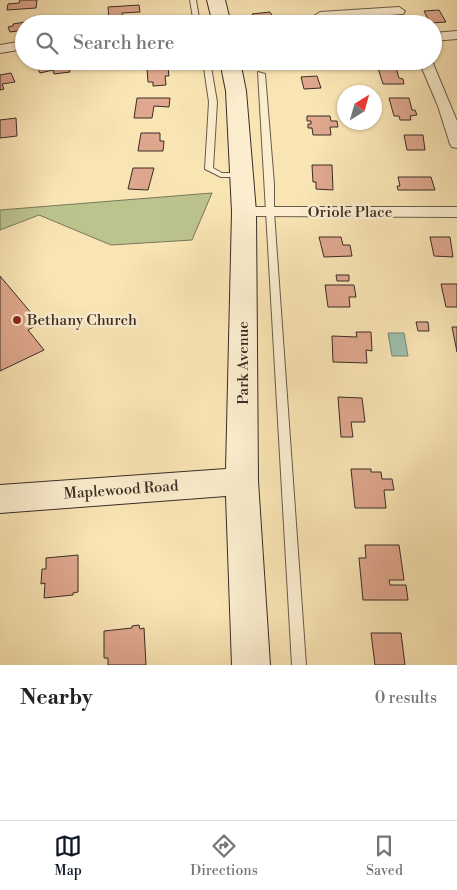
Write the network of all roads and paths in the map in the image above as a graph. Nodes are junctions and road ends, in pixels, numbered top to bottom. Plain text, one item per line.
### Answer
1 (193, 0) edge
2 (216, 0) edge
3 (392, 0) edge
4 (399, 12) junction
5 (196, 15) edge
6 (220, 15) edge
7 (340, 15) edge
8 (400, 15) edge
9 (457, 35) edge
10 (442, 36) edge
11 (15, 46) edge
12 (0, 49) edge
13 (207, 70) edge
14 (232, 70) edge
15 (429, 70) edge
16 (261, 74) dead end
17 (457, 144) edge
18 (242, 175) junction
19 (257, 212) junction
20 (457, 212) edge
21 (242, 481) junction
22 (0, 499) edge
23 (251, 665) edge
24 (299, 665) edge

1 - 5 lane
2 - 6 main road
3 - 4 street
4 - 7 street
4 - 8 street
9 - 10 street
11 - 12 street
13 - 18 lane
14 - 18 main road, Park Avenue
15 - 17 street
16 - 19 lane
18 - 19 main road, Park Avenue
19 - 20 street, Oriole Place
19 - 21 main road, Park Avenue
19 - 24 lane
21 - 22 main road, Maplewood Road
21 - 23 main road, Park Avenue

